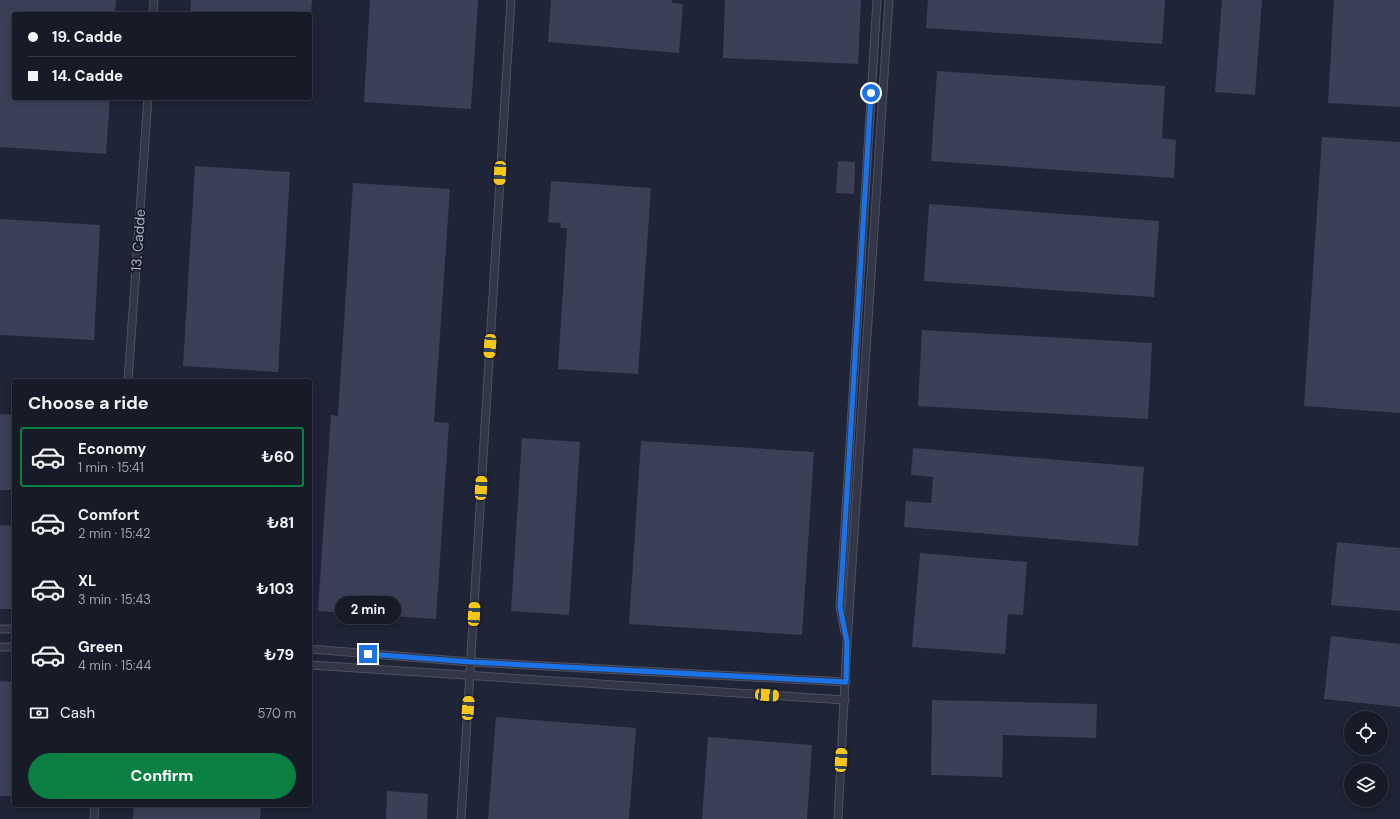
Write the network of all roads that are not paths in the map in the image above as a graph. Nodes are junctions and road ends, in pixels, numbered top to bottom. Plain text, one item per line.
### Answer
1 (154, 0) edge
2 (511, 0) edge
3 (877, 0) edge
4 (889, 0) edge
5 (153, 12) edge
6 (148, 100) edge
7 (128, 379) edge
8 (0, 629) edge
9 (12, 629) edge
10 (847, 642) junction
11 (0, 646) edge
12 (12, 647) edge
13 (312, 649) edge
14 (471, 662) junction
15 (312, 665) edge
16 (470, 676) junction
17 (846, 682) junction
18 (845, 700) junction
19 (95, 807) edge
20 (94, 819) edge
21 (461, 819) edge
22 (838, 819) edge

1 - 5 lane
2 - 14 lane
3 - 10 lane
4 - 10 lane
6 - 7 lane, 13. Cadde
8 - 9 lane
10 - 17 lane
11 - 12 lane
13 - 14 lane
14 - 16 lane
14 - 17 lane
15 - 16 lane
16 - 18 lane
16 - 21 lane
17 - 18 lane
18 - 22 lane
19 - 20 lane

